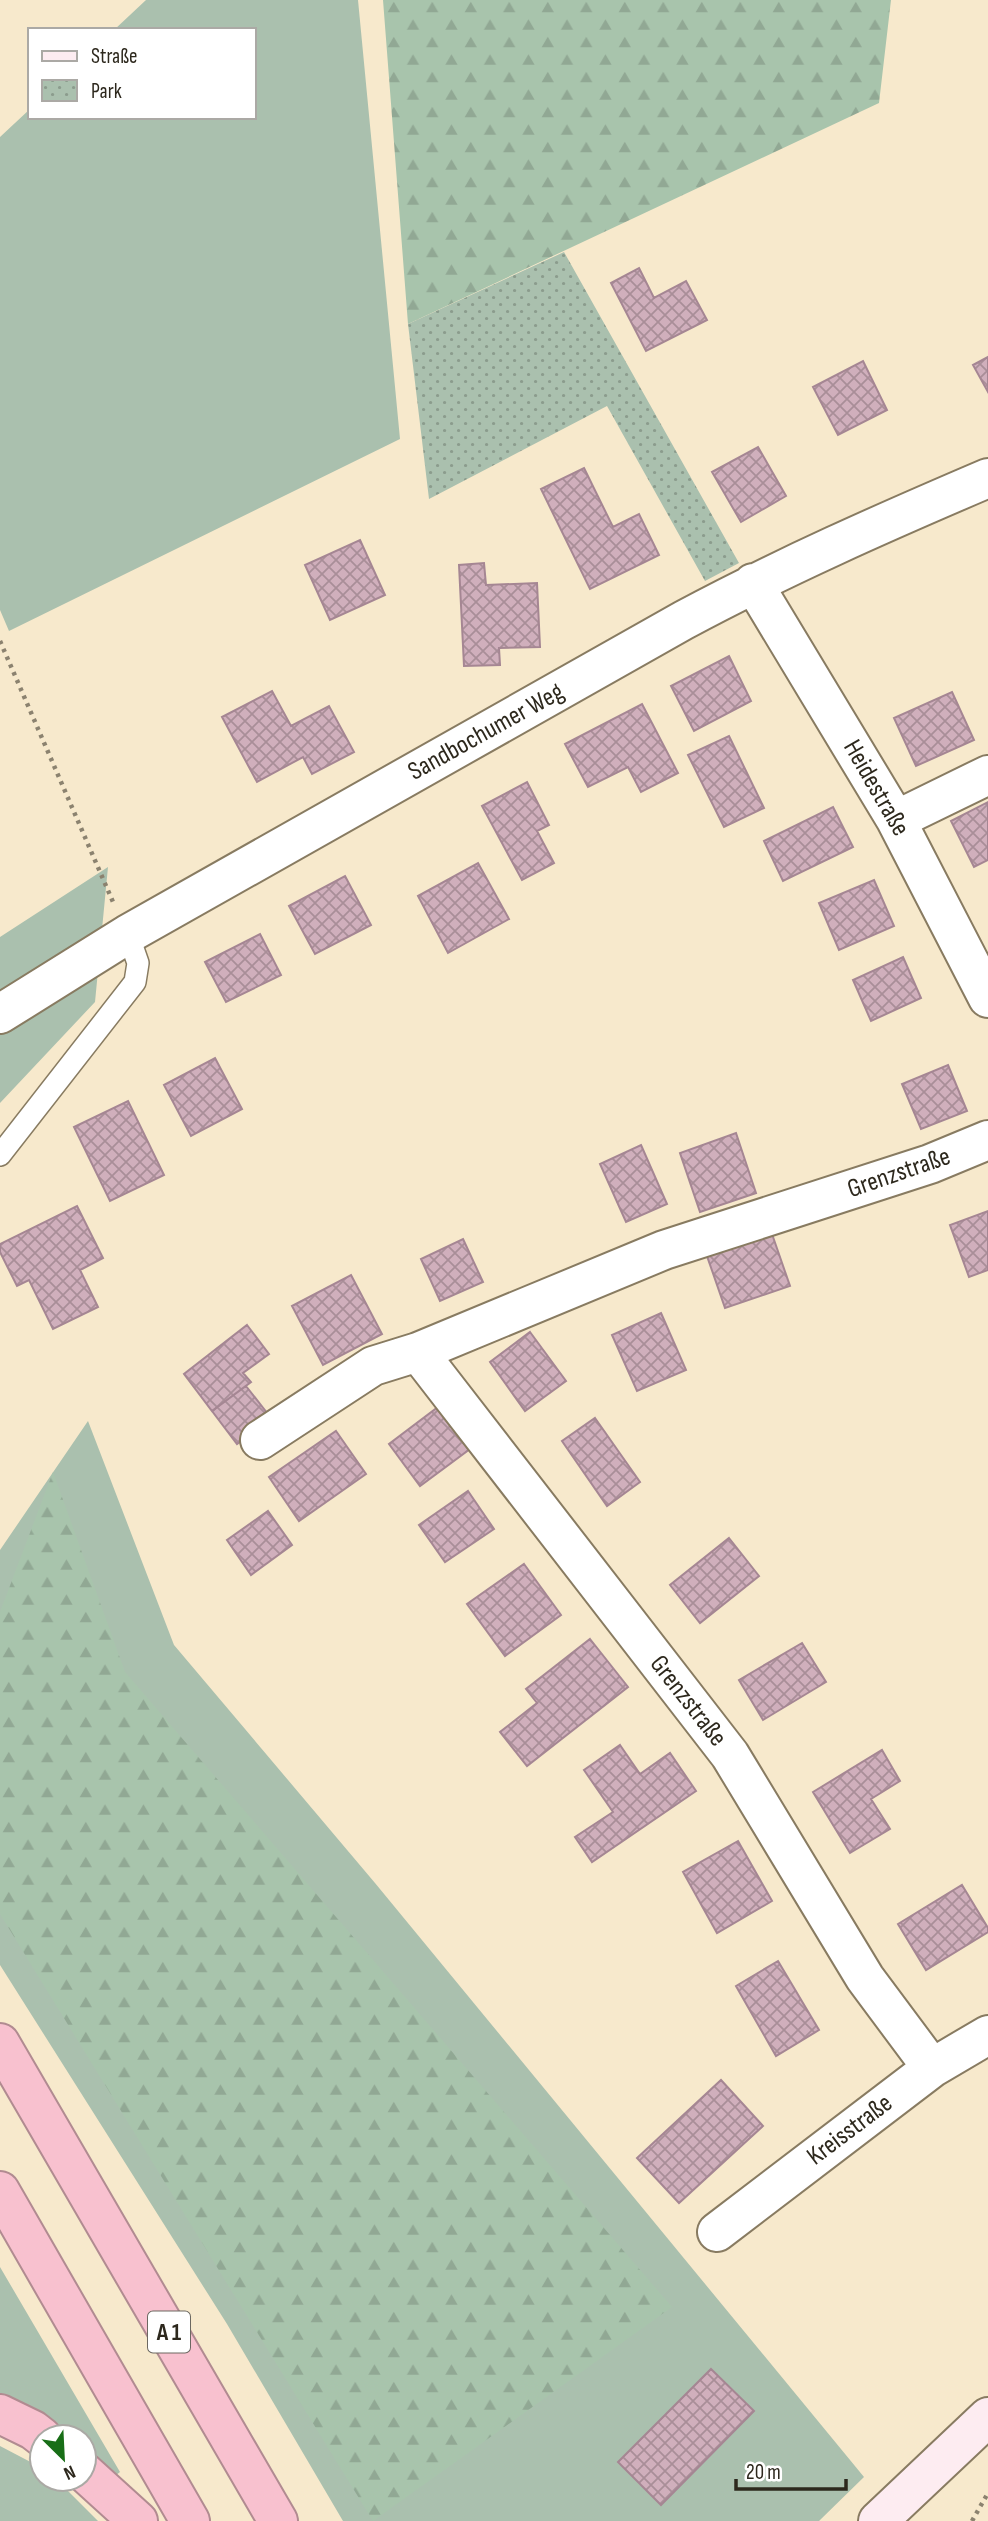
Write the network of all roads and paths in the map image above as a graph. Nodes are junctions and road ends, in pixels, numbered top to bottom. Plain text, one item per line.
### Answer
1 (988, 478) edge
2 (753, 583) junction
3 (0, 641) edge
4 (988, 775) edge
5 (896, 820) junction
6 (128, 934) junction
7 (988, 998) edge
8 (0, 1014) edge
9 (988, 1140) edge
10 (0, 1155) edge
11 (418, 1353) junction
12 (260, 1440) dead end
13 (988, 2035) edge
14 (0, 2043) edge
15 (932, 2068) junction
16 (0, 2191) edge
17 (717, 2232) dead end
18 (0, 2414) edge
19 (988, 2417) edge
20 (28, 2428) edge
21 (98, 2485) edge
22 (988, 2493) edge
23 (138, 2521) edge
24 (190, 2521) edge
25 (278, 2521) edge
26 (878, 2521) edge
27 (972, 2521) edge

1 - 2 street, Sandbochumer Weg
2 - 5 street, Heidestraße
2 - 6 street, Sandbochumer Weg
3 - 6 path
4 - 5 street
5 - 7 street, Heidestraße
6 - 8 street, Sandbochumer Weg
6 - 10 lane
9 - 11 street, Grenzstraße
11 - 12 street, Grenzstraße
11 - 15 street, Grenzstraße
13 - 15 street, Kreisstraße
14 - 25 highway, A 1
15 - 17 street, Kreisstraße
16 - 24 highway
18 - 20 highway
19 - 26 main road
21 - 23 highway
22 - 27 path

